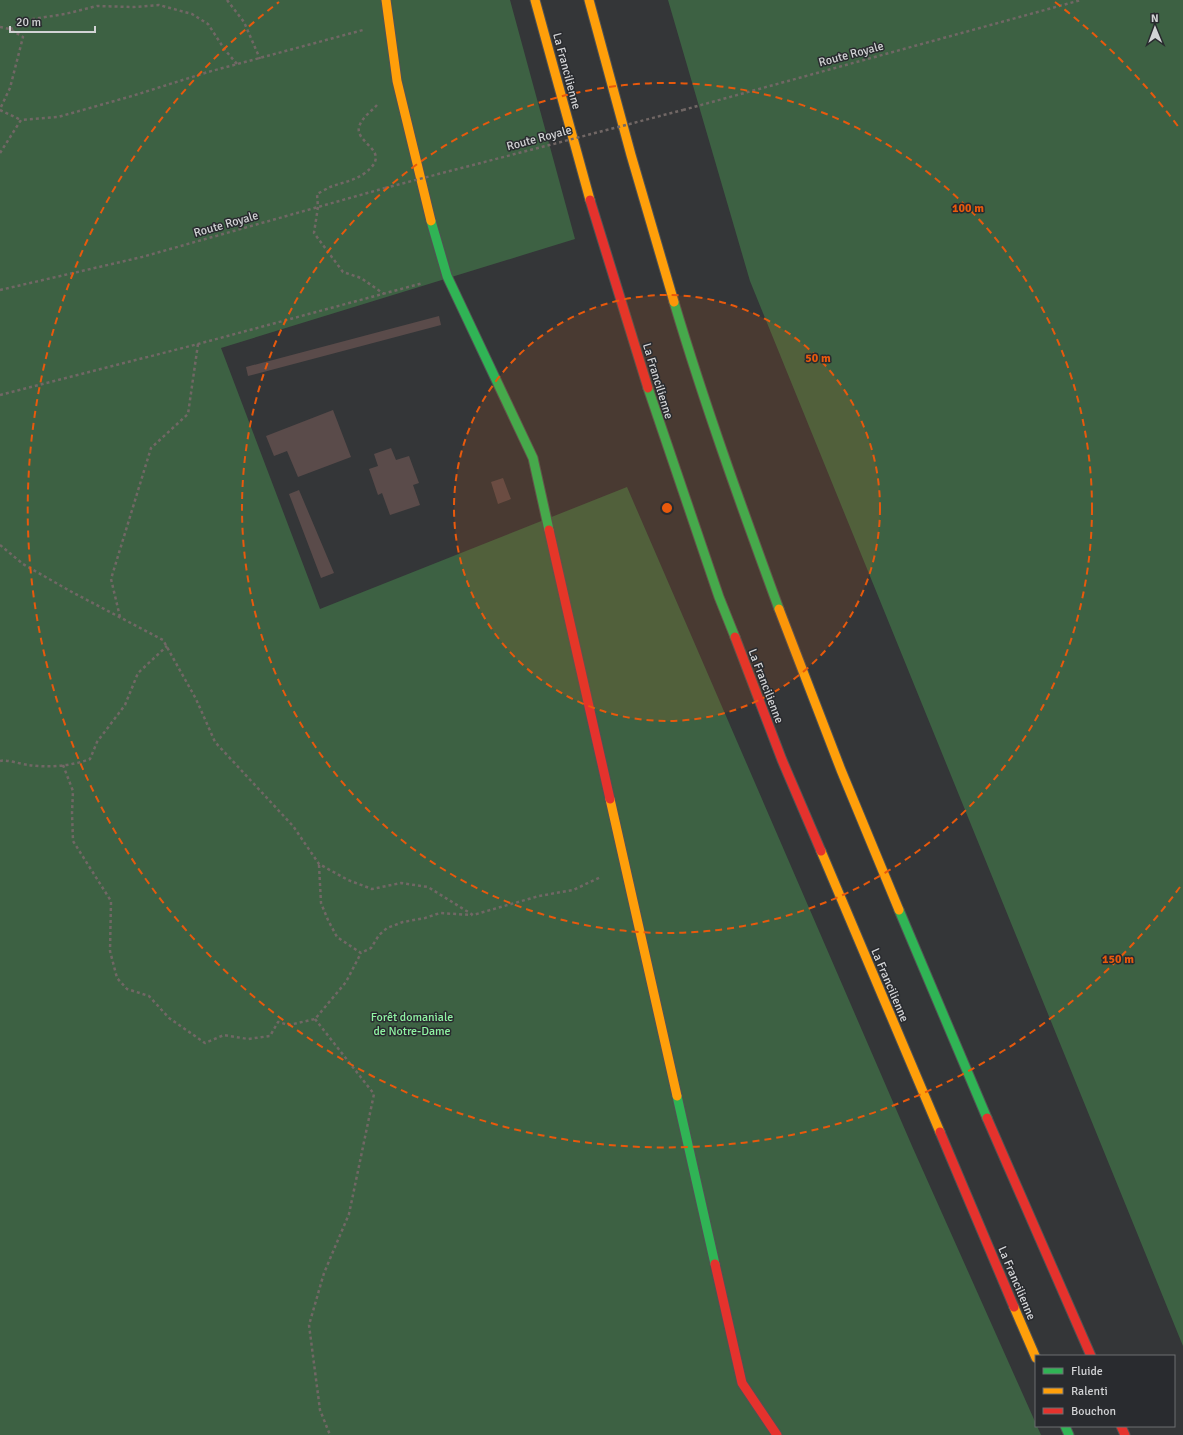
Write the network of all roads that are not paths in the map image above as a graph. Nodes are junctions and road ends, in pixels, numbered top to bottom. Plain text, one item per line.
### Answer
1 (386, 0) edge
2 (535, 0) edge
3 (589, 0) edge
4 (1090, 1355) edge
5 (1035, 1356) edge
6 (777, 1435) edge

1 - 6 main road
2 - 5 main road, La Francilienne
3 - 4 main road

